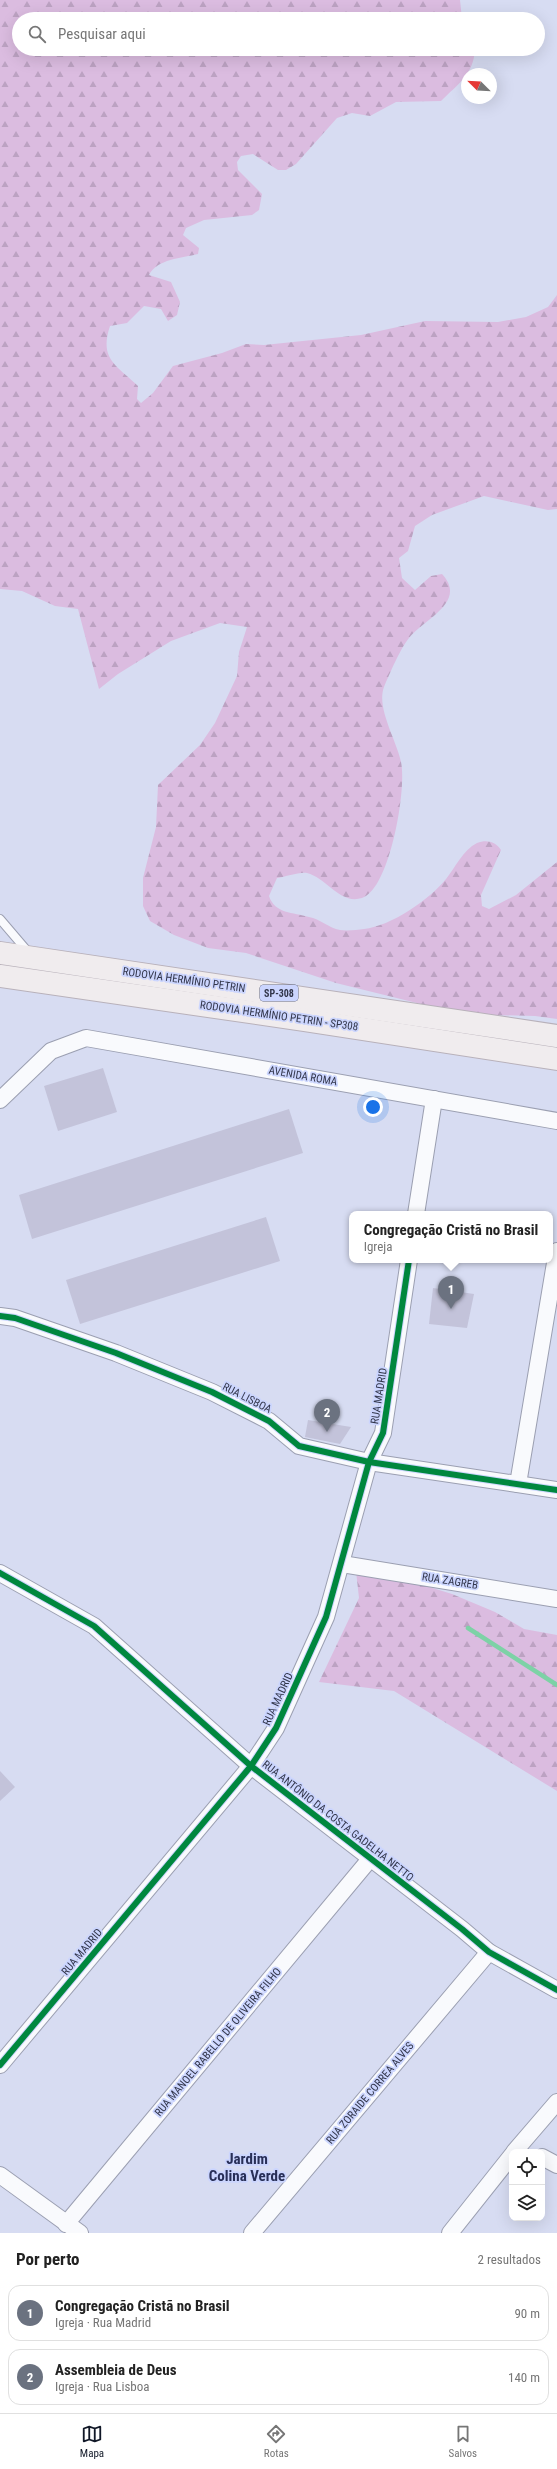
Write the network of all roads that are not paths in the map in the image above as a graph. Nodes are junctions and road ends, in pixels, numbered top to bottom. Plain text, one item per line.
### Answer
1 (0, 919) edge
2 (0, 953) edge
3 (35, 959) junction
4 (0, 976) edge
5 (557, 1036) edge
6 (557, 1059) edge
7 (0, 1100) edge
8 (434, 1100) junction
9 (557, 1121) edge
10 (416, 1211) edge
11 (557, 1251) edge
12 (409, 1263) edge
13 (0, 1316) edge
14 (369, 1462) junction
15 (518, 1484) junction
16 (557, 1490) edge
17 (342, 1564) junction
18 (0, 1573) edge
19 (557, 1599) edge
20 (251, 1766) junction
21 (370, 1859) junction
22 (489, 1952) junction
23 (557, 1990) edge
24 (0, 2065) edge
25 (557, 2102) edge
26 (521, 2149) edge
27 (545, 2159) edge
28 (509, 2163) edge
29 (557, 2165) edge
30 (0, 2175) edge
31 (66, 2224) junction
32 (80, 2233) edge
33 (252, 2233) edge
34 (450, 2233) edge

1 - 3 lane
2 - 3 main road, RODOVIA HERMÍNIO PETRIN / SP-308
3 - 5 main road, RODOVIA HERMÍNIO PETRIN / SP-308
4 - 6 main road, RODOVIA HERMÍNIO PETRIN - SP308 / SP-308
7 - 8 street, AVENIDA ROMA
8 - 9 street, AVENIDA ROMA
8 - 10 street
11 - 15 street
12 - 14 street, RUA MADRID
13 - 14 street, RUA LISBOA
14 - 15 street, RUA LISBOA
14 - 17 street, RUA MADRID
15 - 16 street, RUA LISBOA
17 - 19 street, RUA ZAGREB
17 - 20 street, RUA MADRID
18 - 20 street, RUA ANTÔNIO DA COSTA GADELHA NETTO
20 - 21 street, RUA ANTÔNIO DA COSTA GADELHA NETTO
20 - 24 street, RUA MADRID
21 - 22 street, RUA ANTÔNIO DA COSTA GADELHA NETTO
21 - 31 street, RUA MANOEL RABELLO DE OLIVEIRA FILHO
22 - 23 street, RUA ANTÔNIO DA COSTA GADELHA NETTO
22 - 33 street, RUA ZORAIDE CORREA ALVES
25 - 26 street
27 - 29 street
28 - 34 street
30 - 31 street
31 - 32 street

